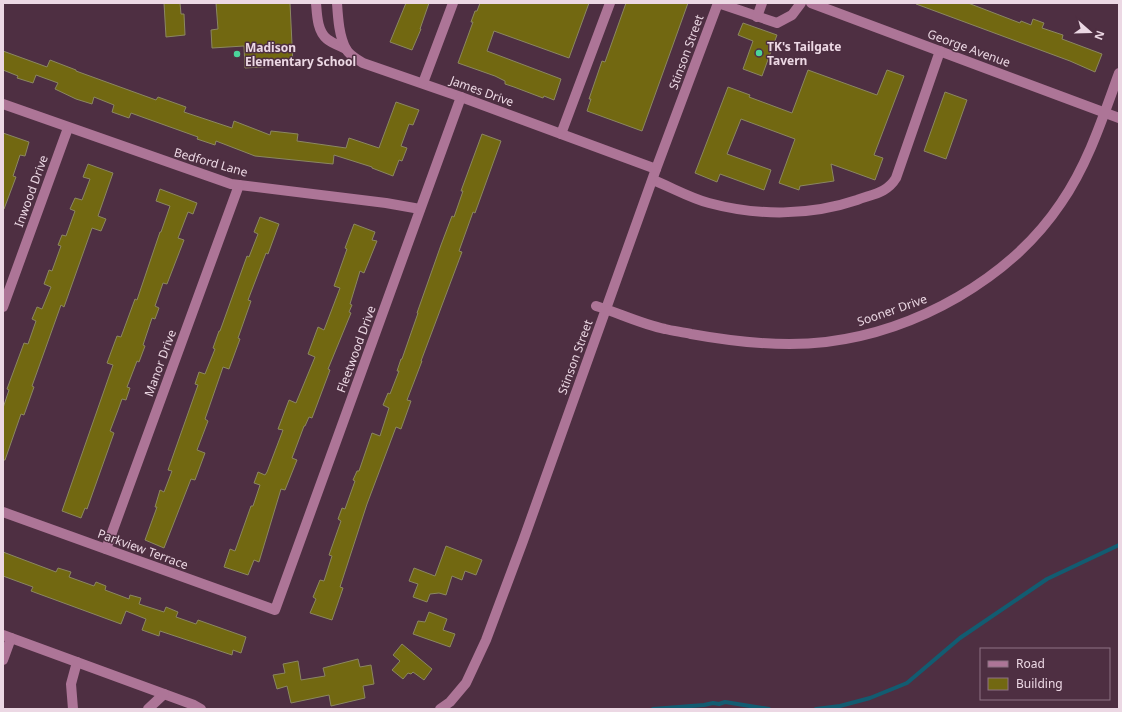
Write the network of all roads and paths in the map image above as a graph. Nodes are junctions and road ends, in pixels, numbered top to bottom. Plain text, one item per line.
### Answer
1 (316, 3) edge
2 (337, 3) edge
3 (453, 3) edge
4 (610, 3) edge
5 (718, 3) edge
6 (762, 3) edge
7 (801, 3) edge
8 (811, 3) edge
9 (757, 17) junction
10 (346, 49) junction
11 (940, 51) junction
12 (1119, 73) edge
13 (423, 83) junction
14 (461, 97) junction
15 (3, 104) edge
16 (1105, 112) junction
17 (1119, 118) edge
18 (68, 128) junction
19 (561, 134) junction
20 (656, 169) junction
21 (652, 180) junction
22 (239, 185) junction
23 (420, 209) junction
24 (596, 306) dead end
25 (3, 307) edge
26 (606, 309) junction
27 (3, 512) edge
28 (106, 549) junction
29 (275, 610) joint
30 (7, 636) edge
31 (3, 660) edge
32 (77, 662) junction
33 (164, 694) junction
34 (73, 709) edge
35 (148, 709) edge
36 (201, 709) edge
37 (440, 709) edge

1 - 10 street, James Drive
2 - 10 street
3 - 13 street
4 - 19 street
5 - 9 street
5 - 20 street, Stinson Street
6 - 9 street
7 - 9 street
8 - 11 street, George Avenue
10 - 13 street, James Drive
11 - 16 street, George Avenue
11 - 21 street
12 - 16 street, Sooner Drive
13 - 14 street, James Drive
14 - 19 street, James Drive
14 - 23 street, Fleetwood Drive
15 - 18 street, Bedford Lane
16 - 17 street, George Avenue
16 - 26 street, Sooner Drive
18 - 22 street, Bedford Lane
18 - 25 street, Inwood Drive
19 - 20 street, James Drive
20 - 21 street, Stinson Street
21 - 26 street, Stinson Street
22 - 23 street, Bedford Lane
22 - 28 street, Manor Drive
23 - 29 street, Fleetwood Drive
24 - 26 street, Sooner Drive
26 - 37 street, Stinson Street
27 - 28 street, Parkview Terrace
28 - 29 street, Parkview Terrace
30 - 31 street
30 - 32 street
32 - 33 street
32 - 34 street
33 - 35 street
33 - 36 street

